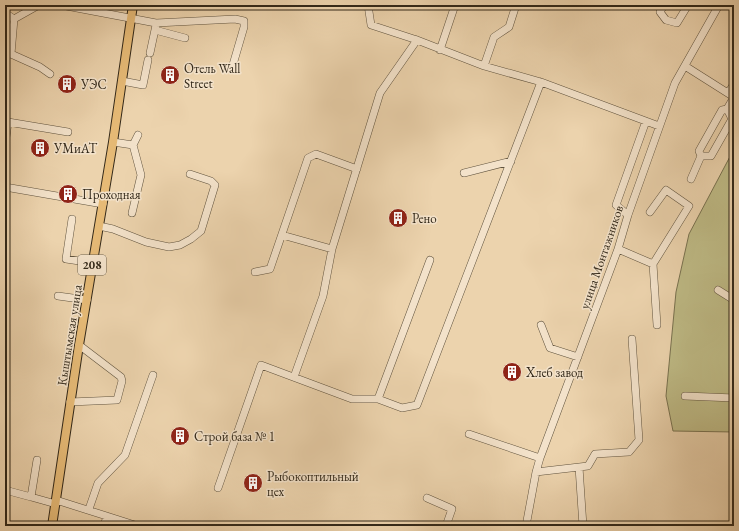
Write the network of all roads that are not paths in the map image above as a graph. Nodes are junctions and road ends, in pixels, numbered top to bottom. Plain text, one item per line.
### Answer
1 (39, 5) edge
2 (61, 5) edge
3 (133, 5) edge
4 (368, 5) edge
5 (455, 5) edge
6 (516, 5) edge
7 (664, 5) edge
8 (688, 5) edge
9 (719, 5) edge
10 (5, 13) edge
11 (131, 18) junction
12 (14, 19) junction
13 (156, 27) junction
14 (185, 38) dead end
15 (417, 40) junction
16 (440, 50) junction
17 (8, 55) edge
18 (484, 66) junction
19 (685, 66) junction
20 (232, 68) dead end
21 (50, 74) dead end
22 (122, 81) junction
23 (541, 82) junction
24 (734, 84) edge
25 (732, 96) edge
26 (727, 109) junction
27 (646, 122) junction
28 (659, 126) junction
29 (68, 132) dead end
30 (138, 135) dead end
31 (113, 142) junction
32 (5, 145) edge
33 (133, 145) junction
34 (701, 156) junction
35 (511, 161) junction
36 (357, 169) junction
37 (464, 173) dead end
38 (190, 174) dead end
39 (691, 178) dead end
40 (5, 187) edge
41 (102, 204) junction
42 (650, 212) dead end
43 (132, 213) dead end
44 (628, 215) junction
45 (72, 219) dead end
46 (99, 226) junction
47 (282, 235) junction
48 (332, 249) junction
49 (618, 249) junction
50 (430, 260) dead end
51 (93, 263) junction
52 (653, 264) junction
53 (255, 272) dead end
54 (718, 290) dead end
55 (58, 296) dead end
56 (87, 300) junction
57 (734, 300) edge
58 (541, 324) dead end
59 (657, 325) dead end
60 (632, 339) dead end
61 (79, 345) junction
62 (578, 357) junction
63 (153, 375) dead end
64 (294, 377) junction
65 (685, 396) dead end
66 (734, 398) edge
67 (378, 399) junction
68 (70, 402) junction
69 (469, 434) dead end
70 (540, 458) junction
71 (37, 460) dead end
72 (579, 467) junction
73 (536, 472) junction
74 (218, 488) dead end
75 (5, 490) edge
76 (31, 497) junction
77 (427, 498) dead end
78 (56, 502) junction
79 (89, 510) junction
80 (107, 516) junction
81 (52, 526) edge
82 (104, 526) edge
83 (138, 526) edge
84 (446, 526) edge
85 (526, 526) edge
86 (583, 526) edge

1 - 12 street
2 - 11 street
3 - 11 main road, Кыштымская улица / 208
4 - 15 street
5 - 16 street
6 - 18 street
7 - 8 street
9 - 19 street, улица Монтажников
10 - 12 street
11 - 13 street
11 - 22 main road, Кыштымская улица / 208
12 - 17 street
13 - 14 street
13 - 20 street
13 - 22 street
15 - 16 street
15 - 36 street
16 - 18 street
17 - 21 street
18 - 23 street
19 - 25 street
19 - 28 street, улица Монтажников
22 - 31 main road, Кыштымская улица / 208
23 - 27 street
23 - 35 street
24 - 25 street
25 - 26 street
26 - 34 street
26 - 34 street
27 - 28 street
27 - 44 street
28 - 44 street, улица Монтажников
29 - 32 street
30 - 33 street
31 - 33 street
31 - 41 main road, Кыштымская улица / 208
33 - 43 street
34 - 39 street
35 - 37 street
35 - 67 street
36 - 47 street
36 - 48 street
38 - 46 street
40 - 41 street
41 - 46 main road, Кыштымская улица / 208
42 - 52 street
44 - 49 street, улица Монтажников
45 - 51 street
46 - 51 main road, Кыштымская улица / 208
47 - 48 street
47 - 53 street
48 - 64 street
49 - 52 street
49 - 62 street, улица Монтажников
50 - 67 street
51 - 56 main road, Кыштымская улица / 208
52 - 59 street
54 - 57 street
55 - 56 street
56 - 61 main road, Кыштымская улица / 208
58 - 62 street
60 - 72 street
61 - 68 main road, Кыштымская улица / 208
61 - 68 street
62 - 70 street, улица Монтажников
63 - 79 street
64 - 67 street
64 - 74 street
65 - 66 street
68 - 78 main road, Кыштымская улица / 208
69 - 70 street
70 - 73 street, улица Монтажников
71 - 76 street
72 - 73 street
72 - 86 street
73 - 85 street, улица Монтажников
75 - 76 street
76 - 78 street
77 - 84 street
78 - 79 street
78 - 81 main road, Кыштымская улица / 208
79 - 80 street
80 - 82 street
80 - 83 street

